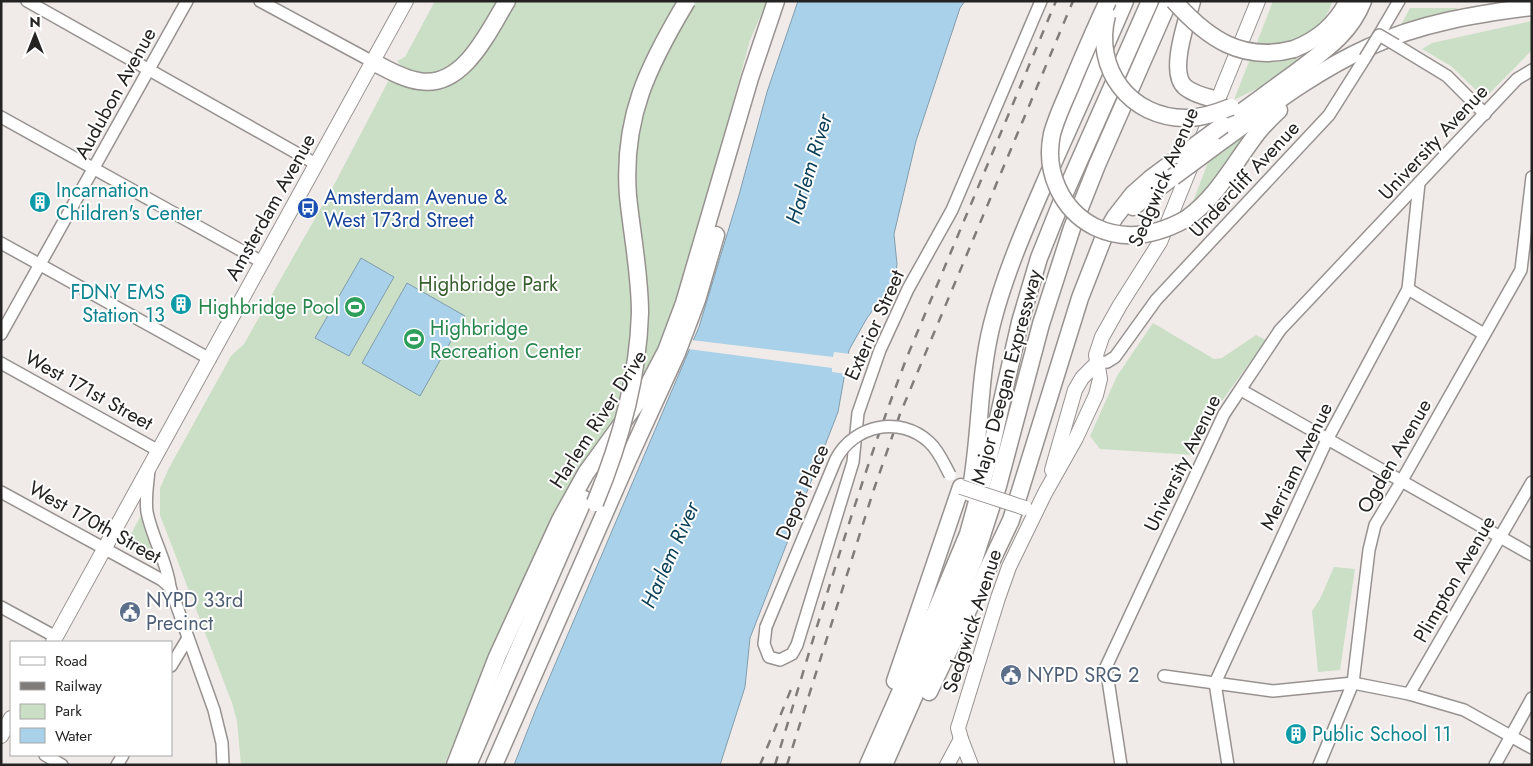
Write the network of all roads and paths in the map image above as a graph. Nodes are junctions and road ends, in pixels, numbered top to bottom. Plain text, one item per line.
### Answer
1 (27, 1) edge
2 (187, 1) edge
3 (260, 1) edge
4 (406, 1) edge
5 (508, 1) edge
6 (676, 1) edge
7 (688, 1) edge
8 (776, 1) edge
9 (788, 1) edge
10 (1041, 1) edge
11 (1110, 1) edge
12 (1125, 1) edge
13 (1150, 1) edge
14 (1169, 1) edge
15 (1174, 1) edge
16 (1192, 1) edge
17 (1258, 1) edge
18 (1348, 1) edge
19 (1363, 1) edge
20 (1399, 1) edge
21 (1531, 4) edge
22 (1378, 35) junction
23 (373, 62) junction
24 (1333, 66) junction
25 (149, 69) junction
26 (1532, 70) edge
27 (1294, 73) junction
28 (1224, 104) junction
29 (1485, 114) junction
30 (1, 117) edge
31 (316, 164) junction
32 (94, 168) junction
33 (1532, 177) edge
34 (1419, 183) junction
35 (1, 243) edge
36 (1094, 259) junction
37 (262, 262) junction
38 (40, 264) junction
39 (1408, 289) junction
40 (1, 334) edge
41 (1484, 334) junction
42 (210, 358) junction
43 (1, 362) edge
44 (1097, 363) junction
45 (1241, 390) junction
46 (1327, 440) junction
47 (159, 451) junction
48 (149, 469) junction
49 (1402, 482) junction
50 (1532, 482) edge
51 (961, 487) junction
52 (1, 492) edge
53 (1045, 492) junction
54 (590, 501) junction
55 (1030, 510) junction
56 (1500, 537) junction
57 (105, 549) junction
58 (1532, 555) edge
59 (948, 581) junction
60 (170, 587) junction
61 (1, 607) edge
62 (188, 638) junction
63 (55, 640) edge
64 (769, 657) joint
65 (172, 664) edge
66 (1164, 676) dead end
67 (1215, 683) junction
68 (1353, 683) junction
69 (1409, 694) junction
70 (1532, 698) edge
71 (10, 720) edge
72 (4, 733) edge
73 (1510, 736) junction
74 (961, 739) junction
75 (1532, 748) edge
76 (47, 756) edge
77 (871, 757) edge
78 (62, 765) edge
79 (223, 765) edge
80 (456, 765) edge
81 (468, 765) edge
82 (480, 765) edge
83 (494, 765) edge
84 (884, 765) edge
85 (896, 765) edge
86 (947, 765) edge
87 (971, 765) edge
88 (1122, 765) edge
89 (1228, 765) edge
90 (1319, 765) edge
91 (1495, 765) edge

1 - 25 street
2 - 25 street, Audubon Avenue
3 - 23 street
4 - 23 main road, Amsterdam Avenue
5 - 23 highway
6 - 54 highway
7 - 54 highway, bridge
8 - 80 highway, Harlem River Drive
9 - 83 highway, Harlem River Drive
10 - 64 street, Exterior Street
11 - 24 highway, bridge
11 - 28 highway, bridge
12 - 59 highway
13 - 59 highway, Major Deegan Expressway
14 - 84 highway, Major Deegan Expressway
15 - 18 highway, bridge
16 - 28 highway
17 - 28 main road, Sedgwick Avenue
19 - 27 highway
20 - 22 street, Undercliff Avenue
21 - 24 highway
22 - 29 street, bridge
22 - 44 street, Undercliff Avenue, bridge
23 - 31 main road, Amsterdam Avenue
24 - 36 highway, bridge
25 - 31 street
25 - 32 street, Audubon Avenue
26 - 29 street, University Avenue
27 - 28 highway
27 - 36 highway, bridge
28 - 44 main road, Sedgwick Avenue
29 - 34 street, University Avenue
30 - 32 street
31 - 37 main road, Amsterdam Avenue
32 - 37 street
32 - 38 street, Audubon Avenue
33 - 41 street, Ogden Avenue
34 - 39 street, Merriam Avenue
34 - 45 street, University Avenue
35 - 38 street
36 - 85 highway
37 - 42 main road, Amsterdam Avenue
38 - 40 street, Audubon Avenue
38 - 42 street
39 - 41 street
39 - 46 street, Merriam Avenue
41 - 49 street, Ogden Avenue
42 - 47 main road, Amsterdam Avenue
43 - 47 street, West 171st Street
44 - 53 main road, Sedgwick Avenue
44 - 53 main road, Sedgwick Avenue
45 - 46 street
45 - 88 street, University Avenue
46 - 49 street
46 - 67 street, Merriam Avenue
47 - 48 main road, Amsterdam Avenue
48 - 57 main road, Amsterdam Avenue
48 - 60 street
49 - 56 street
49 - 68 street, Ogden Avenue
50 - 56 street, Plimpton Avenue
51 - 55 main road, bridge
51 - 64 street, Depot Place, bridge
51 - 77 highway
52 - 57 street, West 170th Street
53 - 55 main road, Sedgwick Avenue
54 - 81 highway
54 - 82 highway
55 - 74 main road, Sedgwick Avenue
56 - 58 street
56 - 69 street, Plimpton Avenue
57 - 60 street, West 170th Street
57 - 63 main road, Amsterdam Avenue
59 - 77 highway, Major Deegan Expressway
60 - 62 street
61 - 63 street
62 - 65 street
62 - 79 street
66 - 67 street
67 - 68 street
67 - 89 street
68 - 69 street
68 - 90 street, Ogden Avenue
69 - 73 street
70 - 73 street
71 - 72 main road
73 - 75 street
73 - 91 street
74 - 86 main road, Sedgwick Avenue
74 - 87 main road
76 - 78 street

